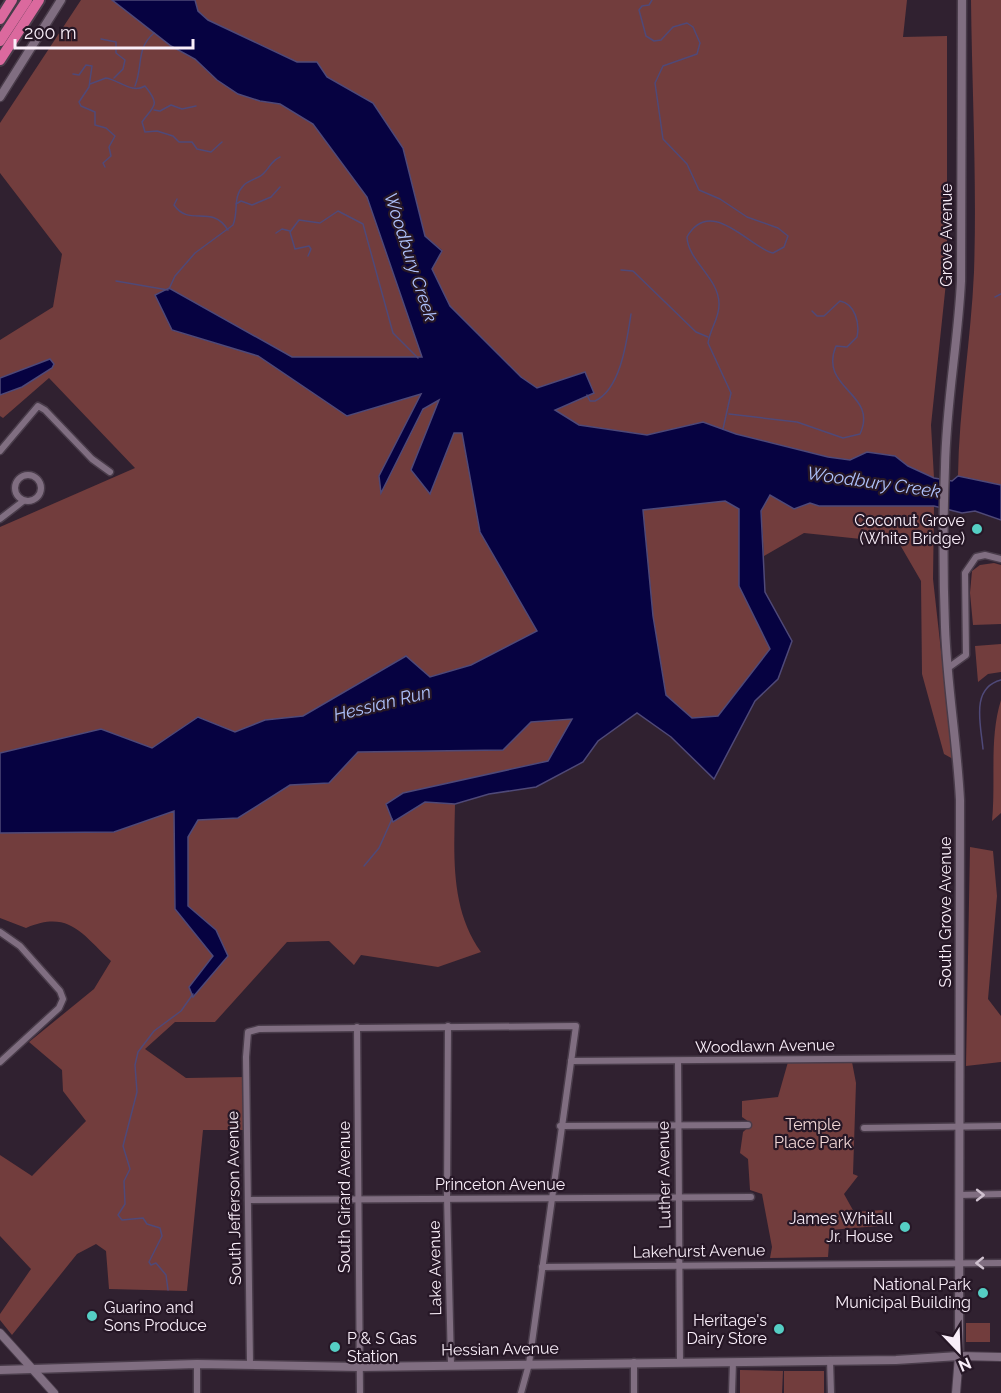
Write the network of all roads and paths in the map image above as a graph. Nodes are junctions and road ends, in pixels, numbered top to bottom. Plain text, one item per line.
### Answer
1 (12, 0) edge
2 (27, 0) edge
3 (39, 0) edge
4 (61, 0) edge
5 (962, 0) edge
6 (0, 19) edge
7 (0, 41) edge
8 (0, 60) edge
9 (0, 97) edge
10 (0, 451) edge
11 (945, 469) joint
12 (110, 472) dead end
13 (22, 502) junction
14 (0, 519) edge
15 (1001, 559) edge
16 (948, 668) junction
17 (1, 933) edge
18 (448, 1026) junction
19 (357, 1028) junction
20 (959, 1058) junction
21 (571, 1061) junction
22 (678, 1061) junction
23 (0, 1062) edge
24 (748, 1125) dead end
25 (560, 1126) junction
26 (960, 1126) junction
27 (1001, 1126) edge
28 (677, 1127) junction
29 (864, 1128) dead end
30 (1001, 1194) edge
31 (959, 1195) junction
32 (447, 1197) junction
33 (551, 1197) junction
34 (751, 1197) dead end
35 (679, 1198) junction
36 (249, 1200) junction
37 (357, 1201) junction
38 (1001, 1263) edge
39 (678, 1264) junction
40 (959, 1264) junction
41 (542, 1267) junction
42 (0, 1332) edge
43 (959, 1356) junction
44 (1001, 1357) edge
45 (830, 1360) junction
46 (680, 1361) junction
47 (634, 1362) junction
48 (733, 1362) junction
49 (197, 1364) junction
50 (250, 1364) junction
51 (529, 1364) junction
52 (451, 1365) junction
53 (359, 1367) junction
54 (32, 1369) junction
55 (0, 1370) edge
56 (54, 1393) edge
57 (197, 1393) edge
58 (360, 1393) edge
59 (520, 1393) edge
60 (634, 1393) edge
61 (732, 1393) edge
62 (831, 1393) edge
63 (956, 1393) edge

1 - 6 highway
2 - 7 highway
3 - 8 highway
4 - 9 main road
5 - 11 main road, Grove Avenue
10 - 12 street
11 - 16 main road, South Grove Avenue
13 - 13 street
13 - 14 street
15 - 16 street
16 - 20 main road, South Grove Avenue
17 - 23 street
18 - 19 street
18 - 21 street
18 - 32 street, Lake Avenue
19 - 36 street, South Jefferson Avenue
19 - 37 street, South Girard Avenue
20 - 22 street, Woodlawn Avenue
20 - 26 main road, South Grove Avenue
21 - 22 street, Woodlawn Avenue
21 - 25 street
22 - 28 street, Luther Avenue
24 - 28 street
25 - 28 street
25 - 33 street
26 - 27 street
26 - 29 street
26 - 31 main road, South Grove Avenue
28 - 35 street, Luther Avenue
31 -> 30 street
31 - 40 main road, South Grove Avenue
32 - 33 street, Princeton Avenue
32 - 37 street, Princeton Avenue
32 - 52 street, Lake Avenue
33 - 35 street, Princeton Avenue
33 - 41 street
34 - 35 street, Princeton Avenue
35 - 39 street, Luther Avenue
36 - 37 street, Princeton Avenue
36 - 50 street, South Jefferson Avenue
37 - 53 street, South Girard Avenue
38 -> 40 street, Lakehurst Avenue
39 - 40 street, Lakehurst Avenue
39 - 41 street, Lakehurst Avenue
39 - 46 street, Luther Avenue
40 - 43 main road, South Grove Avenue
41 - 51 street
42 - 54 street
43 - 44 street, Hessian Avenue
43 - 45 main road, Hessian Avenue
43 - 63 street
45 - 48 main road, Hessian Avenue
45 - 62 street
46 - 47 main road, Hessian Avenue
46 - 48 main road, Hessian Avenue
47 - 51 main road, Hessian Avenue
47 - 60 street
48 - 61 street
49 - 50 main road, Hessian Avenue
49 - 54 main road, Hessian Avenue
49 - 57 street
50 - 53 main road, Hessian Avenue
51 - 52 main road, Hessian Avenue
51 - 59 street
52 - 53 main road, Hessian Avenue
53 - 58 street, South Girard Avenue
54 - 55 main road, Hessian Avenue
54 - 56 street

